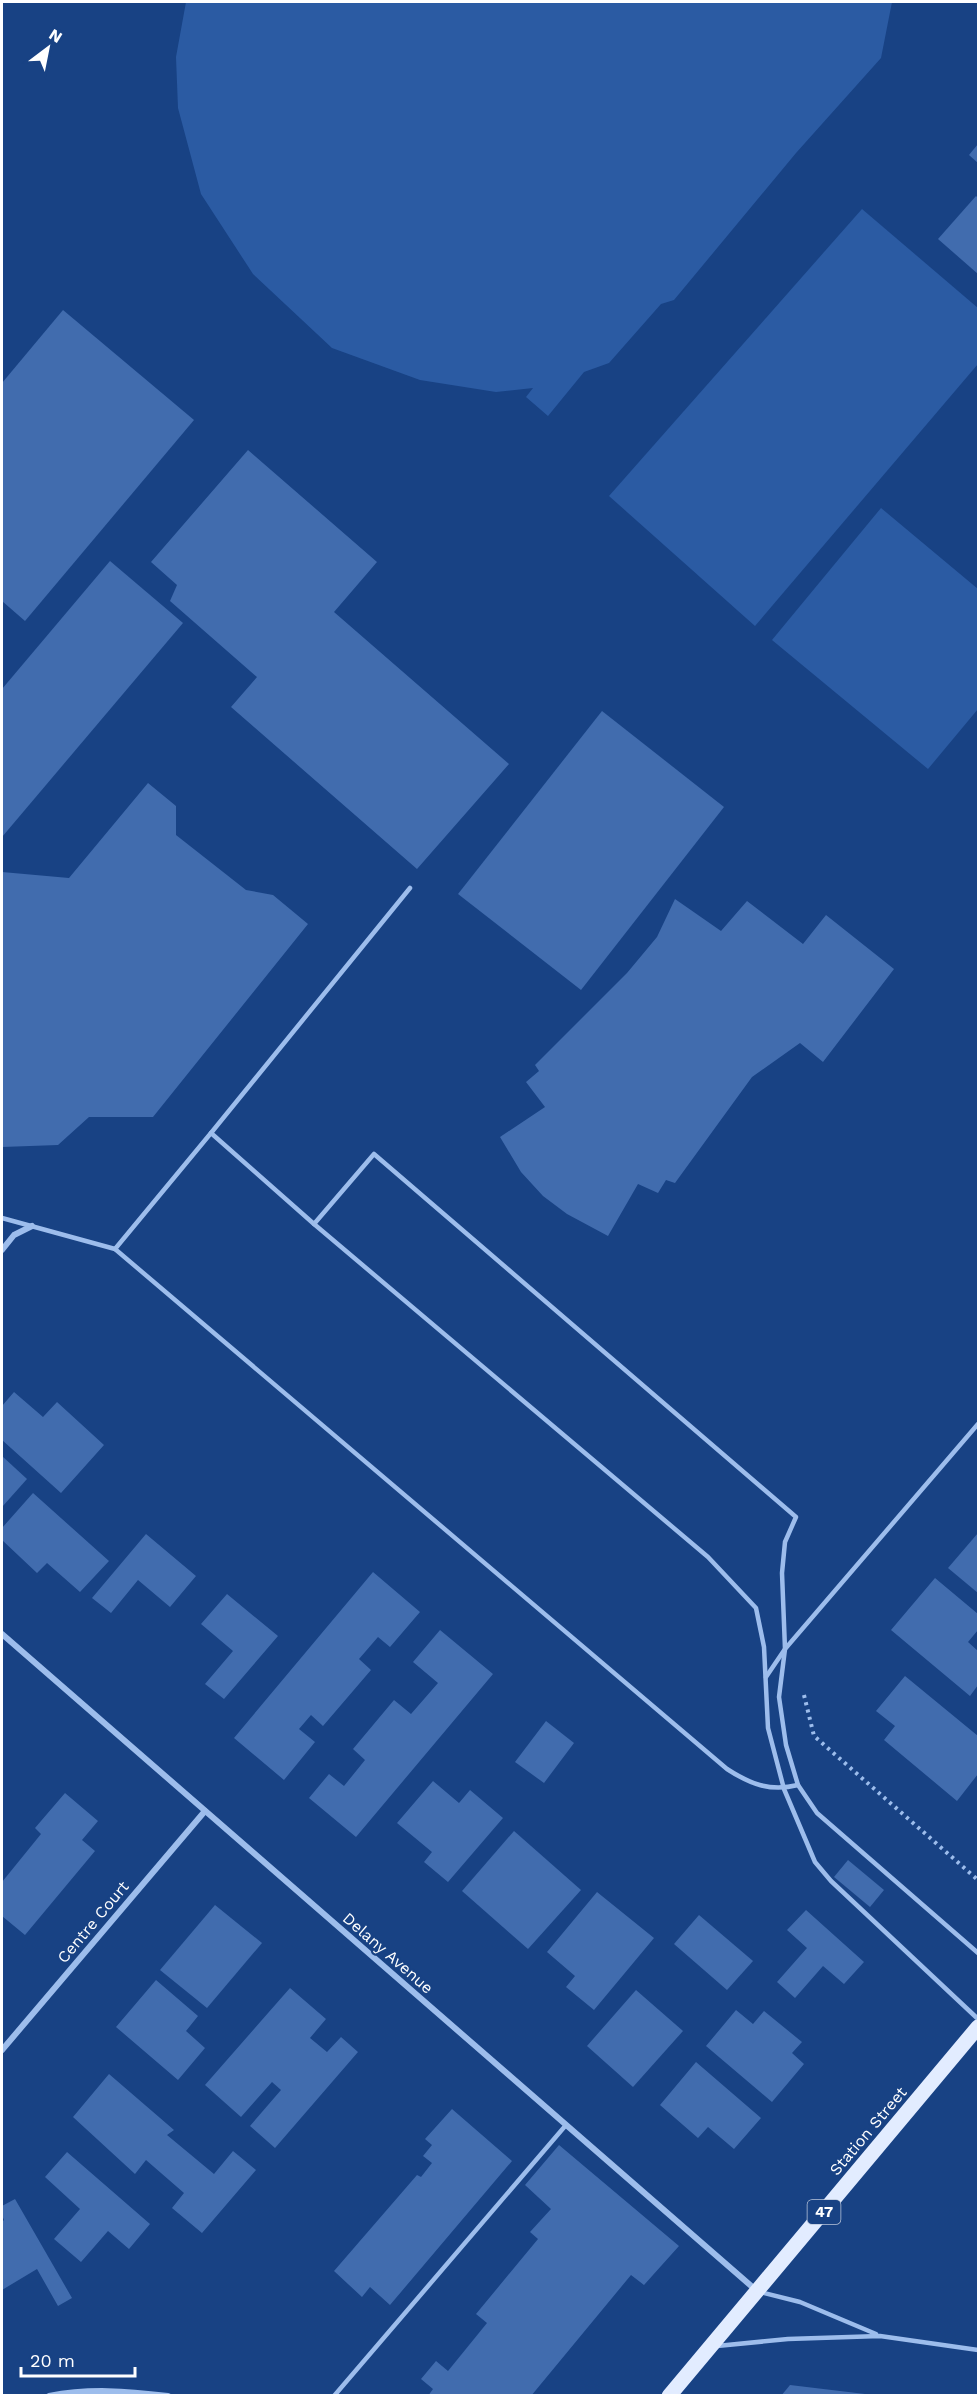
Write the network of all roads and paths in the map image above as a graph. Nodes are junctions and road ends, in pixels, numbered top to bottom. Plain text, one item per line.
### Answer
1 (410, 888) dead end
2 (212, 1133) junction
3 (2, 1218) edge
4 (314, 1224) junction
5 (32, 1226) junction
6 (115, 1249) junction
7 (2, 1250) edge
8 (978, 1424) edge
9 (2, 1634) edge
10 (785, 1649) junction
11 (766, 1677) junction
12 (801, 1686) dead end
13 (798, 1785) junction
14 (784, 1788) junction
15 (205, 1811) junction
16 (978, 1880) edge
17 (978, 1953) edge
18 (978, 2019) edge
19 (978, 2027) edge
20 (2, 2050) edge
21 (566, 2125) junction
22 (758, 2292) junction
23 (880, 2336) junction
24 (712, 2347) junction
25 (978, 2350) edge
26 (48, 2396) edge
27 (168, 2396) edge
28 (334, 2396) edge
29 (669, 2396) edge

1 - 2 lane
2 - 4 lane
2 - 6 lane
3 - 5 lane
4 - 10 lane
4 - 11 lane
5 - 6 lane
5 - 7 street
6 - 14 lane
8 - 10 lane
9 - 15 street, Delany Avenue
10 - 11 lane
10 - 13 lane
11 - 14 lane
12 - 16 path
13 - 14 lane
13 - 17 lane
14 - 18 lane
15 - 20 street, Centre Court
15 - 21 street, Delany Avenue
19 - 22 main road, Station Street / 47
21 - 22 street, Delany Avenue
21 - 28 lane
22 - 23 lane
22 - 24 main road, Station Street / 47
23 - 24 lane
23 - 25 lane
24 - 29 main road, Station Street / 47
26 - 27 street

